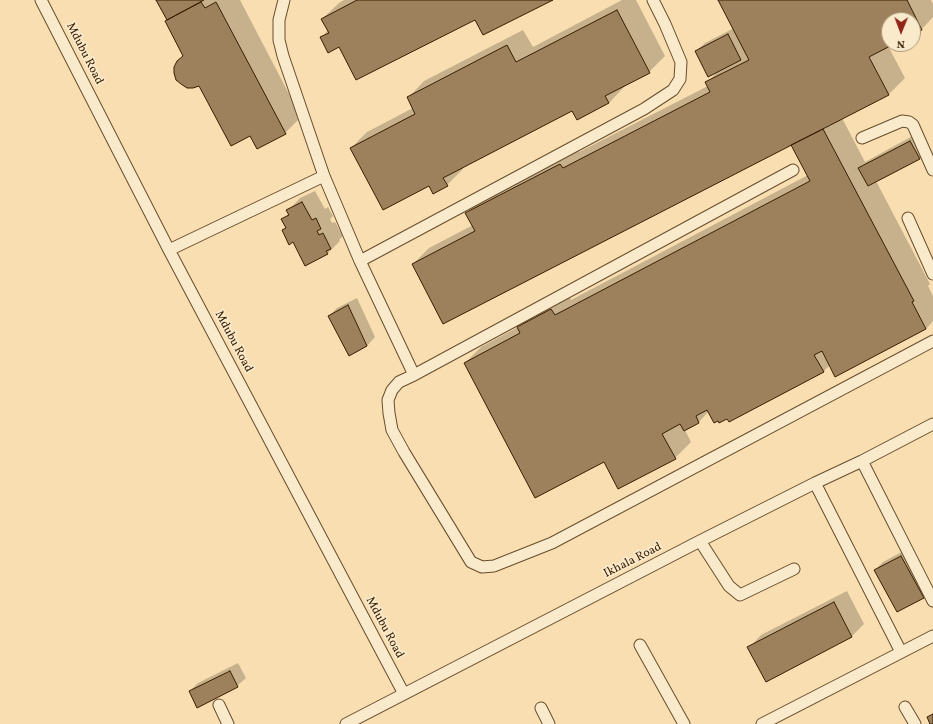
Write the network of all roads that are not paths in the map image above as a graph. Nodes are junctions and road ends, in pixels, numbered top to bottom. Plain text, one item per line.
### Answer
1 (41, 0) edge
2 (284, 0) edge
3 (652, 0) edge
4 (862, 138) dead end
5 (793, 170) dead end
6 (933, 170) edge
7 (324, 176) junction
8 (908, 218) dead end
9 (169, 250) junction
10 (360, 261) junction
11 (933, 274) edge
12 (933, 341) edge
13 (414, 375) junction
14 (933, 424) edge
15 (862, 461) junction
16 (815, 483) junction
17 (700, 541) junction
18 (794, 569) dead end
19 (933, 601) edge
20 (931, 640) edge
21 (640, 645) dead end
22 (901, 652) junction
23 (404, 694) junction
24 (219, 705) dead end
25 (906, 707) dead end
26 (541, 708) dead end
27 (228, 724) edge
28 (346, 724) edge
29 (549, 724) edge
30 (684, 724) edge
31 (762, 724) edge
32 (915, 724) edge

1 - 9 lane, Mdubu Road
2 - 7 lane
3 - 10 lane
4 - 6 lane
5 - 13 lane
7 - 9 lane
7 - 10 lane
8 - 11 lane
9 - 23 lane, Mdubu Road
10 - 13 lane
12 - 13 lane
14 - 15 lane, Ikhala Road
15 - 16 lane, Ikhala Road
15 - 19 lane
16 - 17 lane, Ikhala Road
16 - 22 lane
17 - 18 lane
17 - 23 lane, Ikhala Road
20 - 22 lane
21 - 30 lane
22 - 31 lane
23 - 28 lane, Ikhala Road
24 - 27 lane
25 - 32 lane
26 - 29 lane

